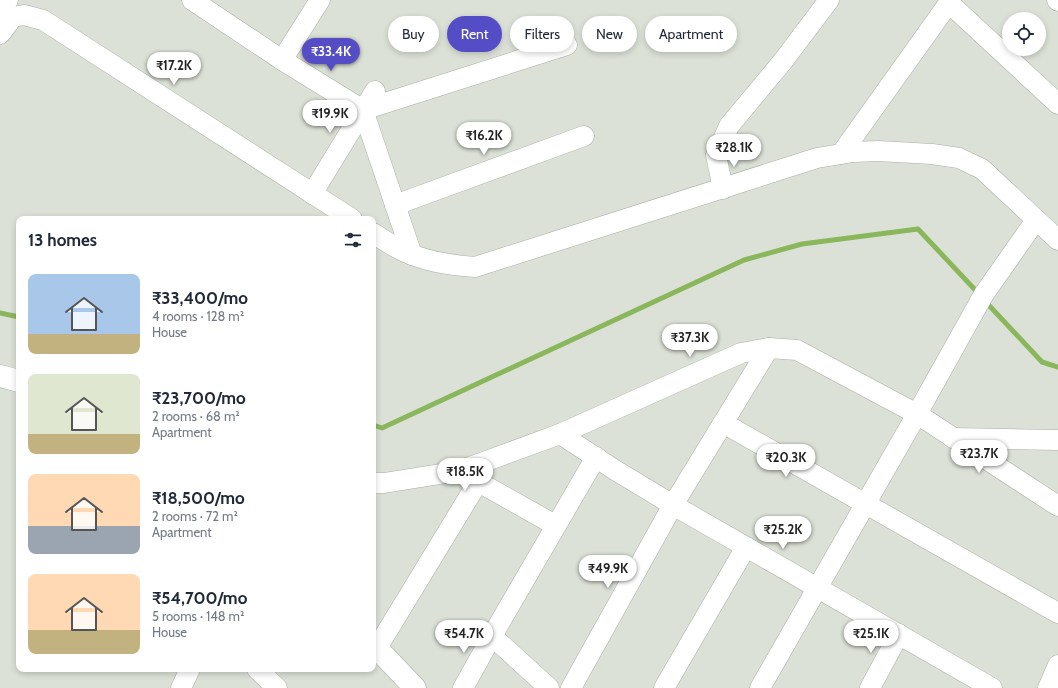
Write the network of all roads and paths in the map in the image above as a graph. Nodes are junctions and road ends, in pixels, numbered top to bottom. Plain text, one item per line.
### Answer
1 (192, 0) edge
2 (320, 0) edge
3 (829, 0) edge
4 (950, 2) edge
5 (5, 9) edge
6 (0, 34) edge
7 (545, 52) edge
8 (282, 60) junction
9 (375, 91) dead end
10 (1058, 104) edge
11 (363, 110) junction
12 (584, 136) dead end
13 (841, 154) junction
14 (723, 189) junction
15 (312, 194) junction
16 (395, 205) junction
17 (347, 216) edge
18 (1036, 220) junction
19 (376, 235) edge
20 (1058, 240) edge
21 (412, 254) junction
22 (769, 348) junction
23 (0, 376) edge
24 (16, 379) edge
25 (917, 414) junction
26 (723, 424) junction
27 (560, 434) junction
28 (953, 438) junction
29 (1058, 440) edge
30 (596, 457) junction
31 (459, 471) junction
32 (478, 482) junction
33 (376, 483) edge
34 (866, 504) junction
35 (673, 505) junction
36 (1058, 506) edge
37 (556, 526) junction
38 (746, 547) junction
39 (818, 588) junction
40 (1058, 613) edge
41 (899, 634) junction
42 (492, 636) junction
43 (376, 644) edge
44 (376, 647) edge
45 (1058, 665) edge
46 (189, 672) edge
47 (981, 685) edge
48 (181, 688) edge
49 (415, 688) edge
50 (463, 688) edge
51 (549, 688) edge
52 (571, 688) edge
53 (664, 688) edge
54 (760, 688) edge
55 (870, 688) edge
56 (1048, 688) edge

1 - 8 street
2 - 8 street
3 - 14 street
4 - 10 street
4 - 13 street
5 - 6 street
5 - 15 street
7 - 11 street
8 - 11 street
9 - 11 street
11 - 15 street
11 - 16 street
12 - 16 street
13 - 14 street
13 - 18 street
14 - 21 street
15 - 17 street
16 - 21 street
18 - 20 street
18 - 25 street
19 - 21 street
22 - 25 street
22 - 26 street
22 - 27 street
23 - 24 street
25 - 28 street
25 - 34 street
26 - 34 street
26 - 35 street
27 - 30 street
27 - 31 street
28 - 29 street
28 - 36 street
30 - 35 street
30 - 37 street
31 - 32 street
31 - 33 street
32 - 37 street
32 - 43 street
34 - 39 street
34 - 40 street
35 - 38 street
35 - 52 street
37 - 42 street
38 - 39 street
38 - 53 street
39 - 41 street
39 - 54 street
41 - 47 street
41 - 55 street
42 - 50 street
42 - 51 street
44 - 49 street
45 - 56 street
46 - 48 street

